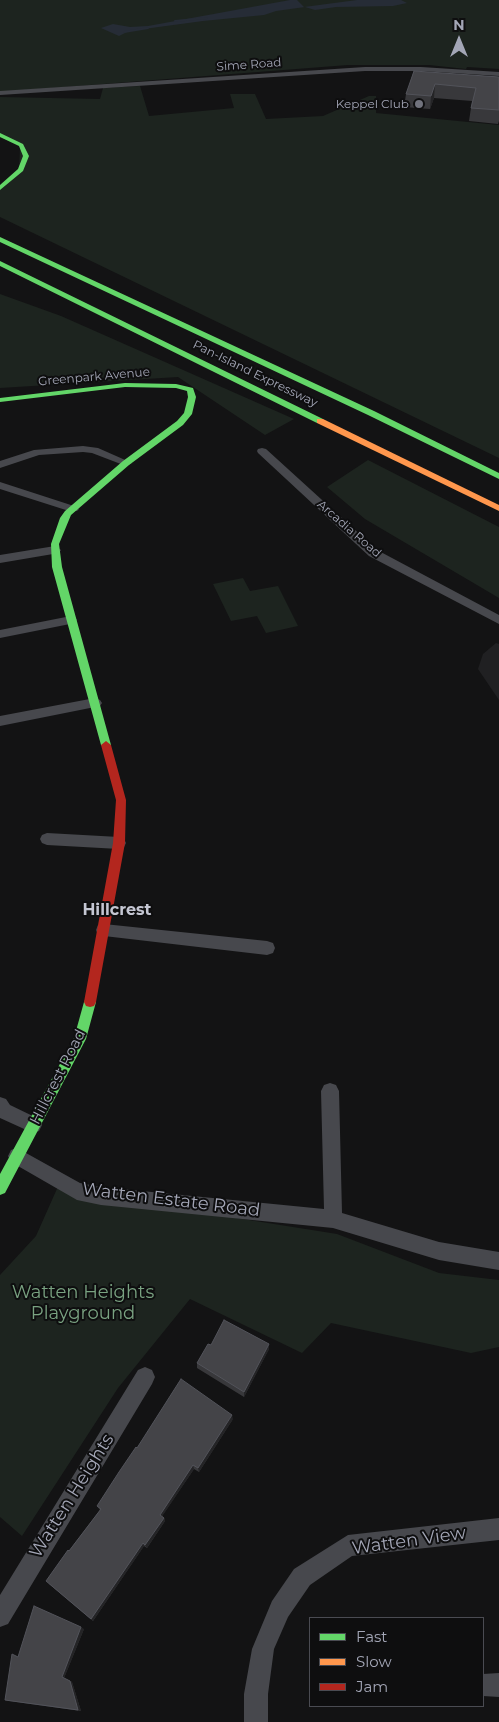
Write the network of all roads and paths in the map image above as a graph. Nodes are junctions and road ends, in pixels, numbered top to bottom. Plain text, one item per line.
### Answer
1 (499, 74) edge
2 (0, 92) edge
3 (0, 135) edge
4 (0, 142) edge
5 (0, 186) edge
6 (0, 239) edge
7 (58, 253) dead end
8 (0, 262) edge
9 (72, 272) junction
10 (77, 314) dead end
11 (152, 339) junction
12 (190, 390) joint
13 (0, 400) edge
14 (262, 451) dead end
15 (126, 463) junction
16 (0, 465) edge
17 (499, 476) edge
18 (0, 485) edge
19 (499, 508) edge
20 (73, 509) junction
21 (55, 550) junction
22 (0, 559) edge
23 (71, 620) junction
24 (499, 620) edge
25 (0, 634) edge
26 (95, 703) junction
27 (0, 721) edge
28 (47, 839) dead end
29 (119, 843) junction
30 (104, 930) junction
31 (266, 948) dead end
32 (330, 1091) dead end
33 (0, 1105) edge
34 (34, 1125) junction
35 (17, 1156) junction
36 (0, 1188) edge
37 (333, 1218) junction
38 (499, 1260) edge
39 (145, 1377) dead end
40 (499, 1529) edge
41 (0, 1616) edge
42 (484, 1685) edge
43 (499, 1685) edge
44 (256, 1722) edge

1 - 2 street, Sime Road
3 - 5 main road
4 - 5 main road
6 - 9 main road, Pan-Island Expressway
7 - 9 main road
8 - 11 main road, Pan-Island Expressway
9 - 17 main road, Pan-Island Expressway
10 - 11 main road
11 - 19 main road, Pan-Island Expressway
12 - 13 main road, Greenpark Avenue
12 - 15 main road, Hillcrest Road
14 - 24 street, Arcadia Road
15 - 16 street
15 - 20 main road, Hillcrest Road
18 - 20 street
20 - 21 main road, Hillcrest Road
21 - 22 street
21 - 23 main road, Hillcrest Road
23 - 25 street
23 - 26 main road, Hillcrest Road
26 - 27 street
26 - 29 main road, Hillcrest Road
28 - 29 street
29 - 30 main road, Hillcrest Road
30 - 31 street
30 - 34 main road, Hillcrest Road
32 - 37 street
33 - 34 street
34 - 35 main road, Hillcrest Road
35 - 36 main road, Hillcrest Road
35 - 37 street, Watten Estate Road
37 - 38 street, Watten Estate Road
39 - 41 street, Watten Heights
40 - 44 street, Watten View
42 - 43 street

